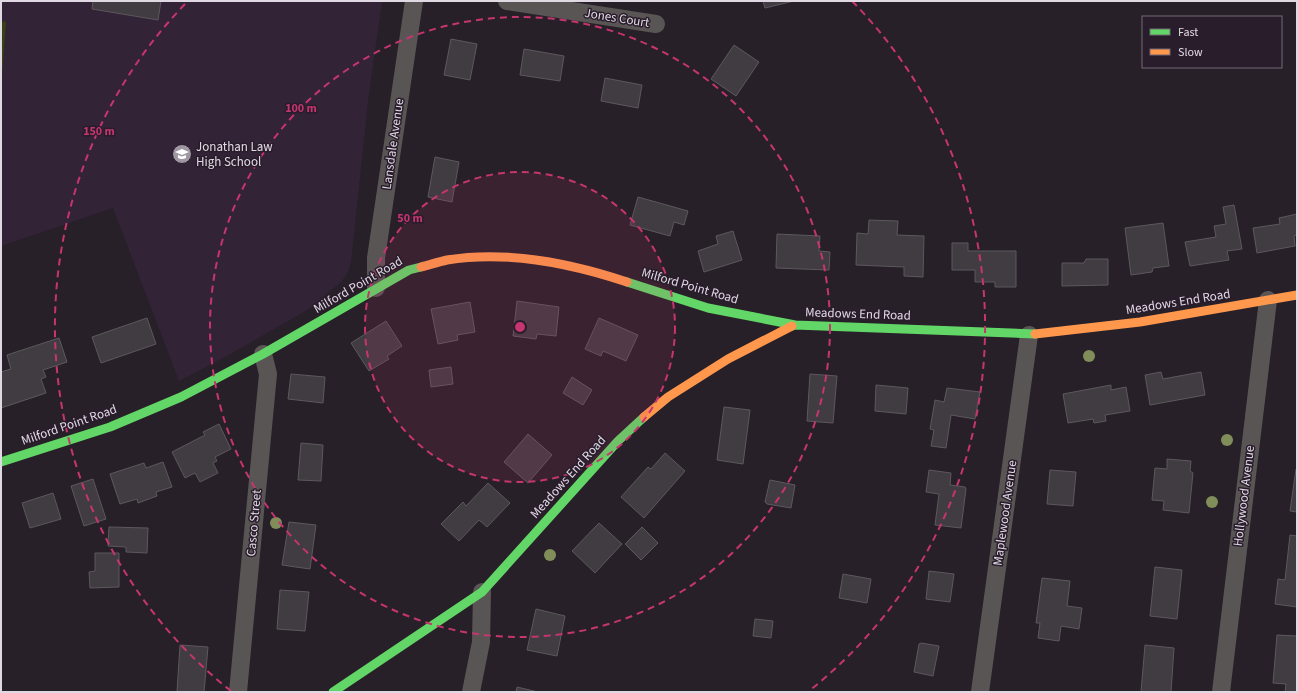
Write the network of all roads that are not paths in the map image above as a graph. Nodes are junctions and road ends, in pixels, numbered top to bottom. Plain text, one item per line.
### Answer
1 (414, 1) edge
2 (507, 1) edge
3 (656, 24) dead end
4 (376, 288) junction
5 (1297, 295) edge
6 (1268, 300) junction
7 (795, 325) junction
8 (1029, 334) junction
9 (263, 354) junction
10 (1, 462) edge
11 (482, 592) junction
12 (238, 692) edge
13 (333, 692) edge
14 (471, 692) edge
15 (980, 692) edge
16 (1221, 692) edge

1 - 4 street, Lansdale Avenue
2 - 3 street, Jones Court
4 - 7 main road, Milford Point Road
4 - 9 main road, Milford Point Road
5 - 6 main road, Meadows End Road
6 - 8 main road, Meadows End Road
6 - 16 street, Hollywood Avenue
7 - 8 main road, Meadows End Road
7 - 11 main road, Meadows End Road
8 - 15 street, Maplewood Avenue
9 - 10 main road, Milford Point Road
9 - 12 street, Casco Street
11 - 13 main road, Meadows End Road
11 - 14 street

